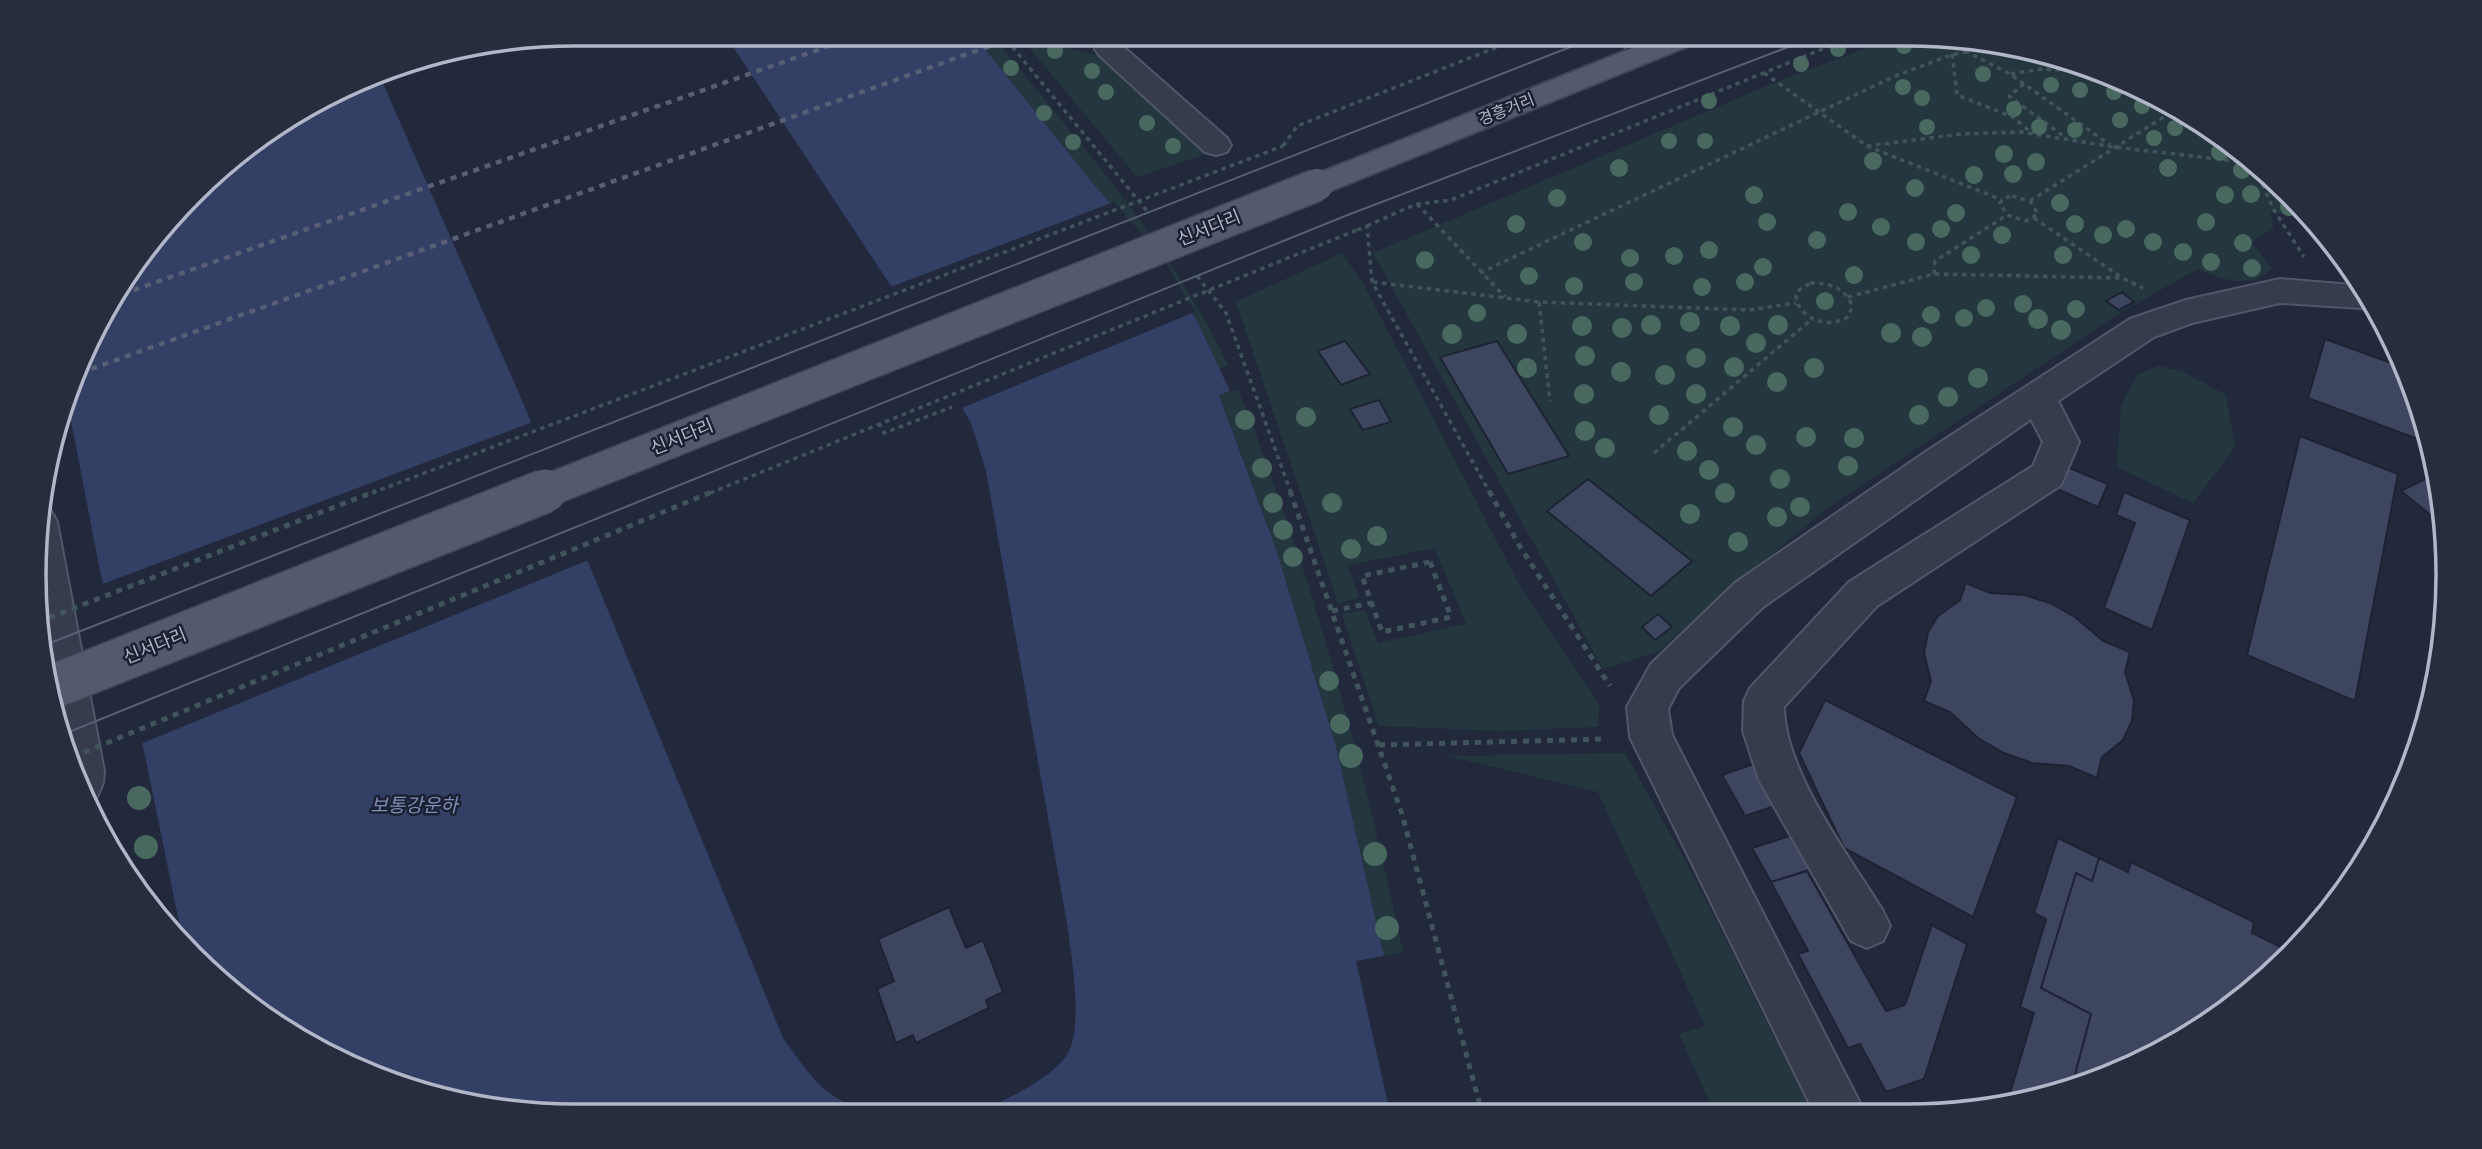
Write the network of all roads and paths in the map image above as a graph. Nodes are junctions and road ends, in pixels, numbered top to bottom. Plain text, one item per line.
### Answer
1 (1012, 46) edge
2 (1500, 46) edge
3 (1629, 46) edge
4 (1829, 46) edge
5 (1109, 49) dead end
6 (1969, 49) edge
7 (1965, 50) junction
8 (1952, 54) junction
9 (2066, 70) edge
10 (1763, 72) junction
11 (2010, 74) junction
12 (2024, 84) junction
13 (1817, 113) junction
14 (2168, 114) edge
15 (2033, 134) junction
16 (2067, 139) junction
17 (1216, 145) dead end
18 (1867, 146) junction
19 (2114, 147) junction
20 (2236, 160) edge
21 (2261, 181) edge
22 (1317, 185) joint
23 (2002, 200) junction
24 (2030, 201) junction
25 (1416, 204) junction
26 (1149, 214) dead end
27 (2007, 215) junction
28 (2034, 218) junction
29 (1367, 226) junction
30 (1192, 269) dead end
31 (1480, 273) junction
32 (1934, 274) junction
33 (2122, 278) junction
34 (1372, 282) junction
35 (2329, 295) junction
36 (1848, 297) junction
37 (1507, 298) junction
38 (2358, 298) edge
39 (1539, 302) junction
40 (1796, 303) junction
41 (2186, 312) junction
42 (1812, 319) junction
43 (2038, 396) junction
44 (1550, 401) dead end
45 (952, 407) dead end
46 (879, 423) junction
47 (1654, 453) dead end
48 (46, 572) edge
49 (1371, 603) junction
50 (1332, 611) junction
51 (48, 618) edge
52 (58, 685) edge
53 (1649, 722) junction
54 (1378, 745) junction
55 (76, 749) edge
56 (83, 768) edge
57 (1867, 926) dead end
58 (1480, 1104) edge
59 (1836, 1104) edge

1 - 26 path
2 - 51 path, bridge
3 - 22 main road, 경흥거리
4 - 10 path
5 - 17 street
6 - 7 path
7 - 8 path
7 - 11 path
8 - 13 path
8 - 15 path
9 - 11 path
10 - 13 path
10 - 25 path
11 - 12 path
12 - 16 path
12 - 19 path
13 - 18 path
13 - 31 path
14 - 19 path
15 - 16 path
15 - 18 path
16 - 19 path
18 - 23 path
19 - 20 path
19 - 24 path
21 - 35 path
22 - 52 main road, 신서다리, bridge
23 - 24 path
23 - 27 path
24 - 28 path
25 - 29 path
25 - 31 path
27 - 28 path
27 - 32 path
28 - 33 path
29 - 34 path
29 - 46 path, bridge
30 - 50 path
31 - 37 path
32 - 33 path
32 - 36 path
33 - 41 path
34 - 37 path
34 - 53 path
35 - 38 street
35 - 41 street
36 - 40 path
36 - 42 path
37 - 39 path
39 - 40 path
39 - 44 path
40 - 42 path
41 - 43 street
42 - 47 path
43 - 53 street
43 - 57 street
45 - 46 path, bridge
46 - 56 path, bridge
48 - 55 street
49 - 49 path
49 - 50 path
50 - 54 path
53 - 54 path
53 - 59 street
54 - 58 path

